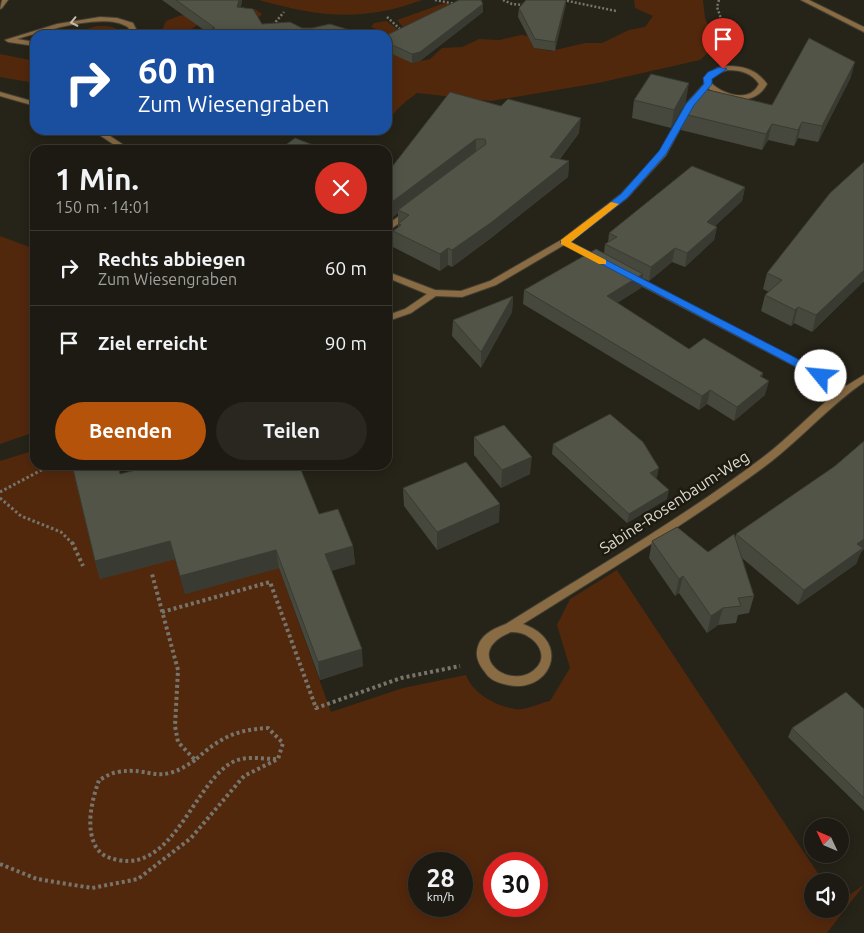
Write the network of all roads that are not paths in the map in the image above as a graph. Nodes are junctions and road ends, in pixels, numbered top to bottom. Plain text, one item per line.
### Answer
1 (5, 0) edge
2 (804, 0) edge
3 (0, 7) edge
4 (47, 30) edge
5 (136, 30) edge
6 (864, 30) edge
7 (30, 34) edge
8 (0, 38) edge
9 (8, 40) junction
10 (30, 43) edge
11 (708, 84) junction
12 (0, 94) edge
13 (30, 103) edge
14 (104, 135) edge
15 (119, 145) edge
16 (419, 205) edge
17 (392, 224) edge
18 (564, 242) junction
19 (606, 264) edge
20 (623, 272) edge
21 (392, 277) edge
22 (434, 293) junction
23 (392, 317) edge
24 (864, 378) edge
25 (845, 389) junction
26 (510, 627) junction

1 - 3 street
2 - 6 street
5 -> 4 street
7 -> 9 street
8 - 9 street
9 - 10 street
11 - 11 street
11 - 18 street
12 - 13 street
14 - 15 street
16 - 17 street
18 - 19 street
18 - 22 street
20 - 25 street
21 - 22 street
22 - 23 street
24 - 25 street, Sabine-Rosenbaum-Weg
25 - 26 street, Sabine-Rosenbaum-Weg
26 - 26 street, Sabine-Rosenbaum-Weg

